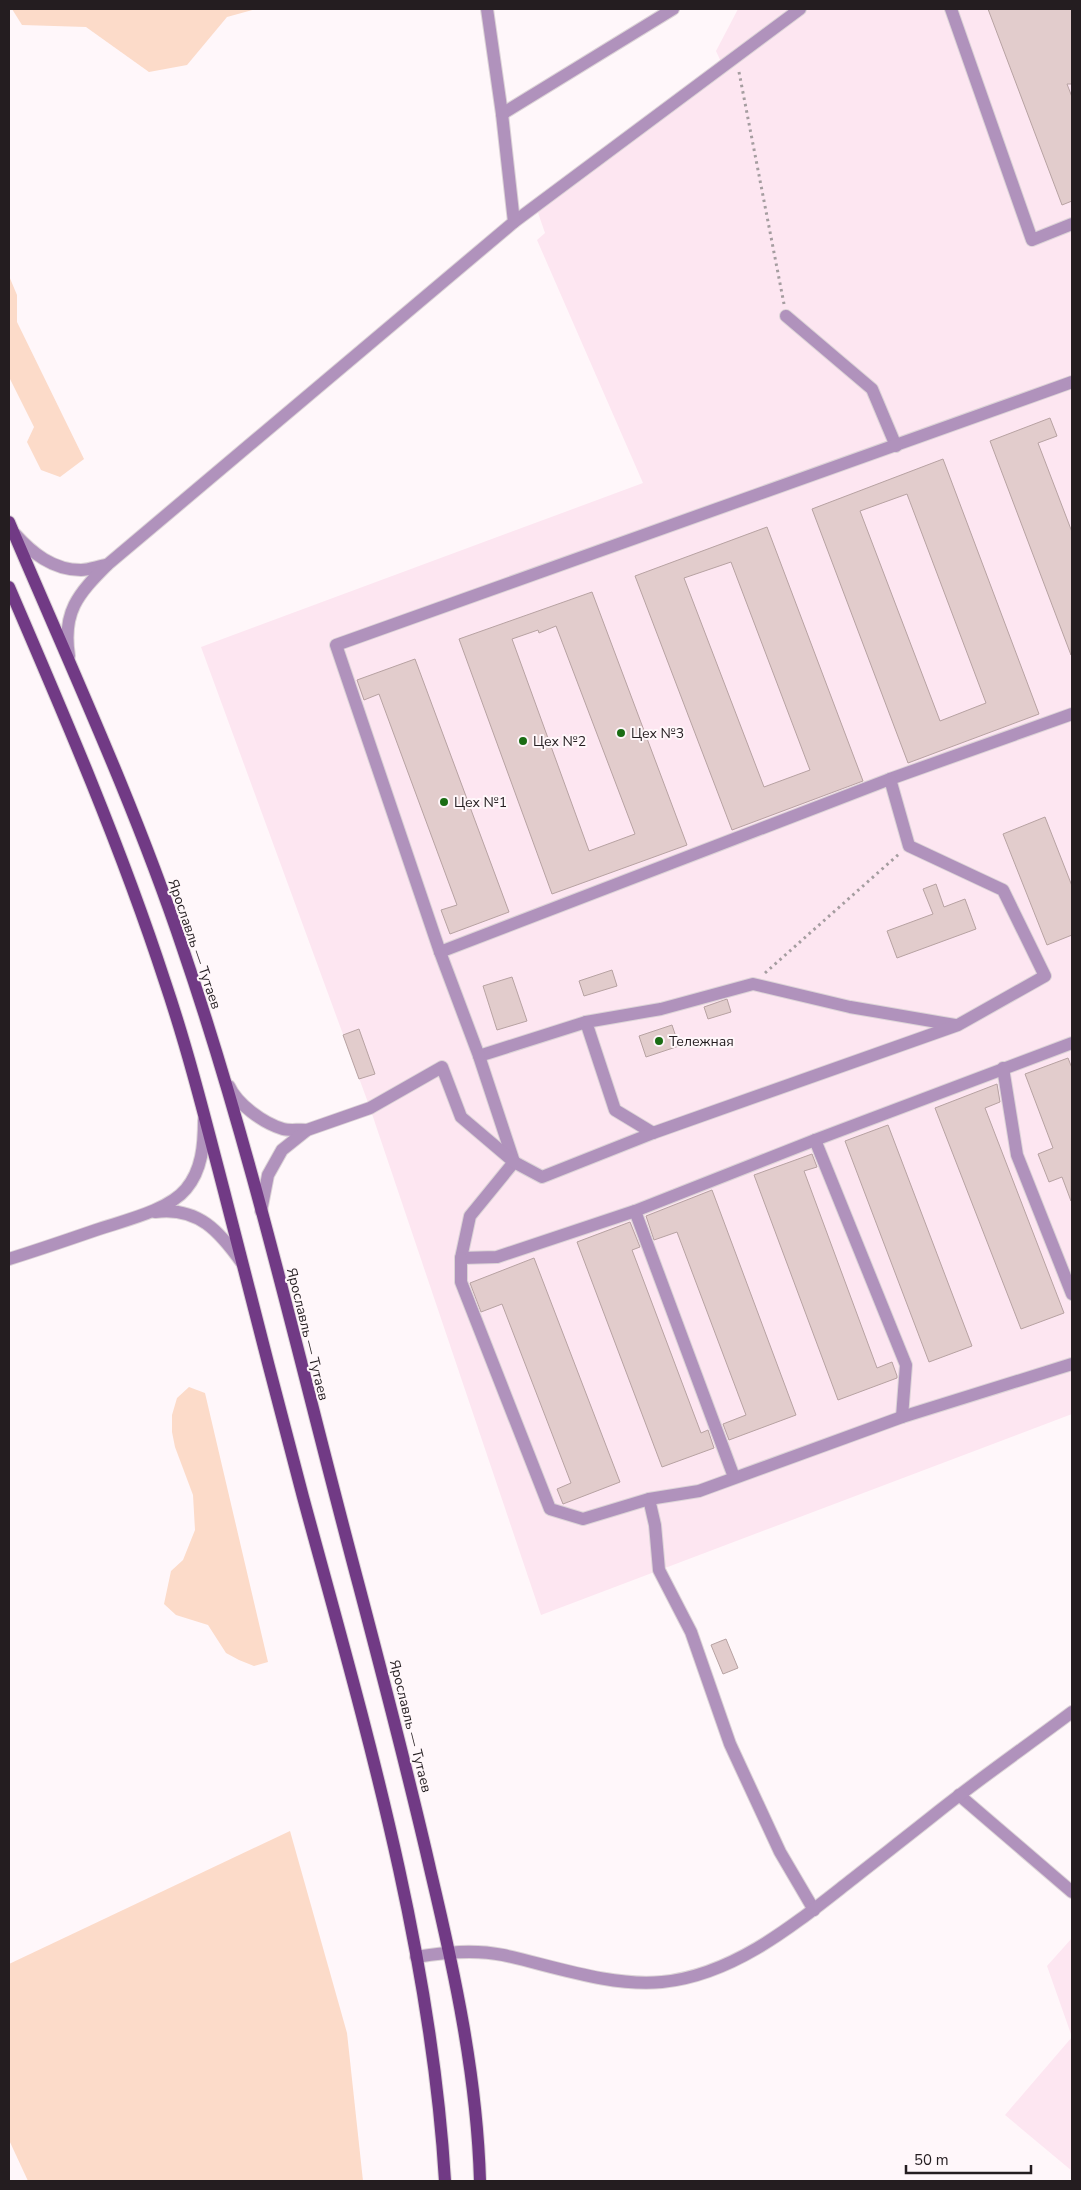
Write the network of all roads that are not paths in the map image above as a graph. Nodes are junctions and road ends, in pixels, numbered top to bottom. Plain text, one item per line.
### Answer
1 (487, 9) edge
2 (674, 9) edge
3 (800, 9) edge
4 (951, 9) edge
5 (502, 114) junction
6 (514, 222) junction
7 (1072, 224) edge
8 (786, 316) road end
9 (1072, 382) edge
10 (896, 446) junction
11 (10, 526) edge
12 (108, 565) junction
13 (9, 587) edge
14 (71, 667) junction
15 (1072, 714) edge
16 (890, 779) junction
17 (440, 952) junction
18 (586, 1022) junction
19 (958, 1025) junction
20 (1072, 1043) edge
21 (479, 1056) junction
22 (1003, 1068) junction
23 (222, 1071) junction
24 (204, 1114) junction
25 (307, 1130) junction
26 (653, 1133) junction
27 (816, 1140) junction
28 (514, 1162) junction
29 (261, 1211) junction
30 (635, 1211) junction
31 (143, 1214) junction
32 (460, 1258) junction
33 (9, 1259) edge
34 (242, 1263) junction
35 (1072, 1294) edge
36 (1072, 1364) edge
37 (902, 1417) junction
38 (734, 1477) junction
39 (649, 1499) junction
40 (1072, 1712) edge
41 (959, 1795) junction
42 (1072, 1892) edge
43 (814, 1910) junction
44 (450, 1952) junction
45 (416, 1957) junction
46 (445, 2181) edge
47 (480, 2181) edge

1 - 5 street
2 - 5 street
3 - 6 street
4 - 7 street
5 - 6 street
6 - 12 street
8 - 10 street
9 - 10 street
10 - 17 street
11 - 12 street
11 - 14 main road, Ярославль — Тутаев
12 - 14 street
13 - 24 main road
14 - 23 main road, Ярославль — Тутаев
15 - 16 street
16 - 17 street
16 - 19 street
17 - 21 street
18 - 19 street
18 - 21 street
18 - 26 street
19 - 26 street
20 - 22 street
21 - 28 street
22 - 27 street
22 - 35 street
23 - 25 street
23 - 29 main road, Ярославль — Тутаев
24 - 31 street
24 - 34 main road
25 - 28 street
25 - 29 street
26 - 28 street
27 - 30 street
27 - 37 street
28 - 32 street
29 - 44 main road, Ярославль — Тутаев
30 - 32 street
30 - 38 street
31 - 33 street
31 - 34 street
32 - 39 street
34 - 45 main road
36 - 37 street
37 - 38 street
38 - 39 street
39 - 43 street
40 - 41 street
41 - 42 street
41 - 43 street
43 - 44 street
44 - 45 street
44 - 47 main road, Ярославль — Тутаев
45 - 46 main road

